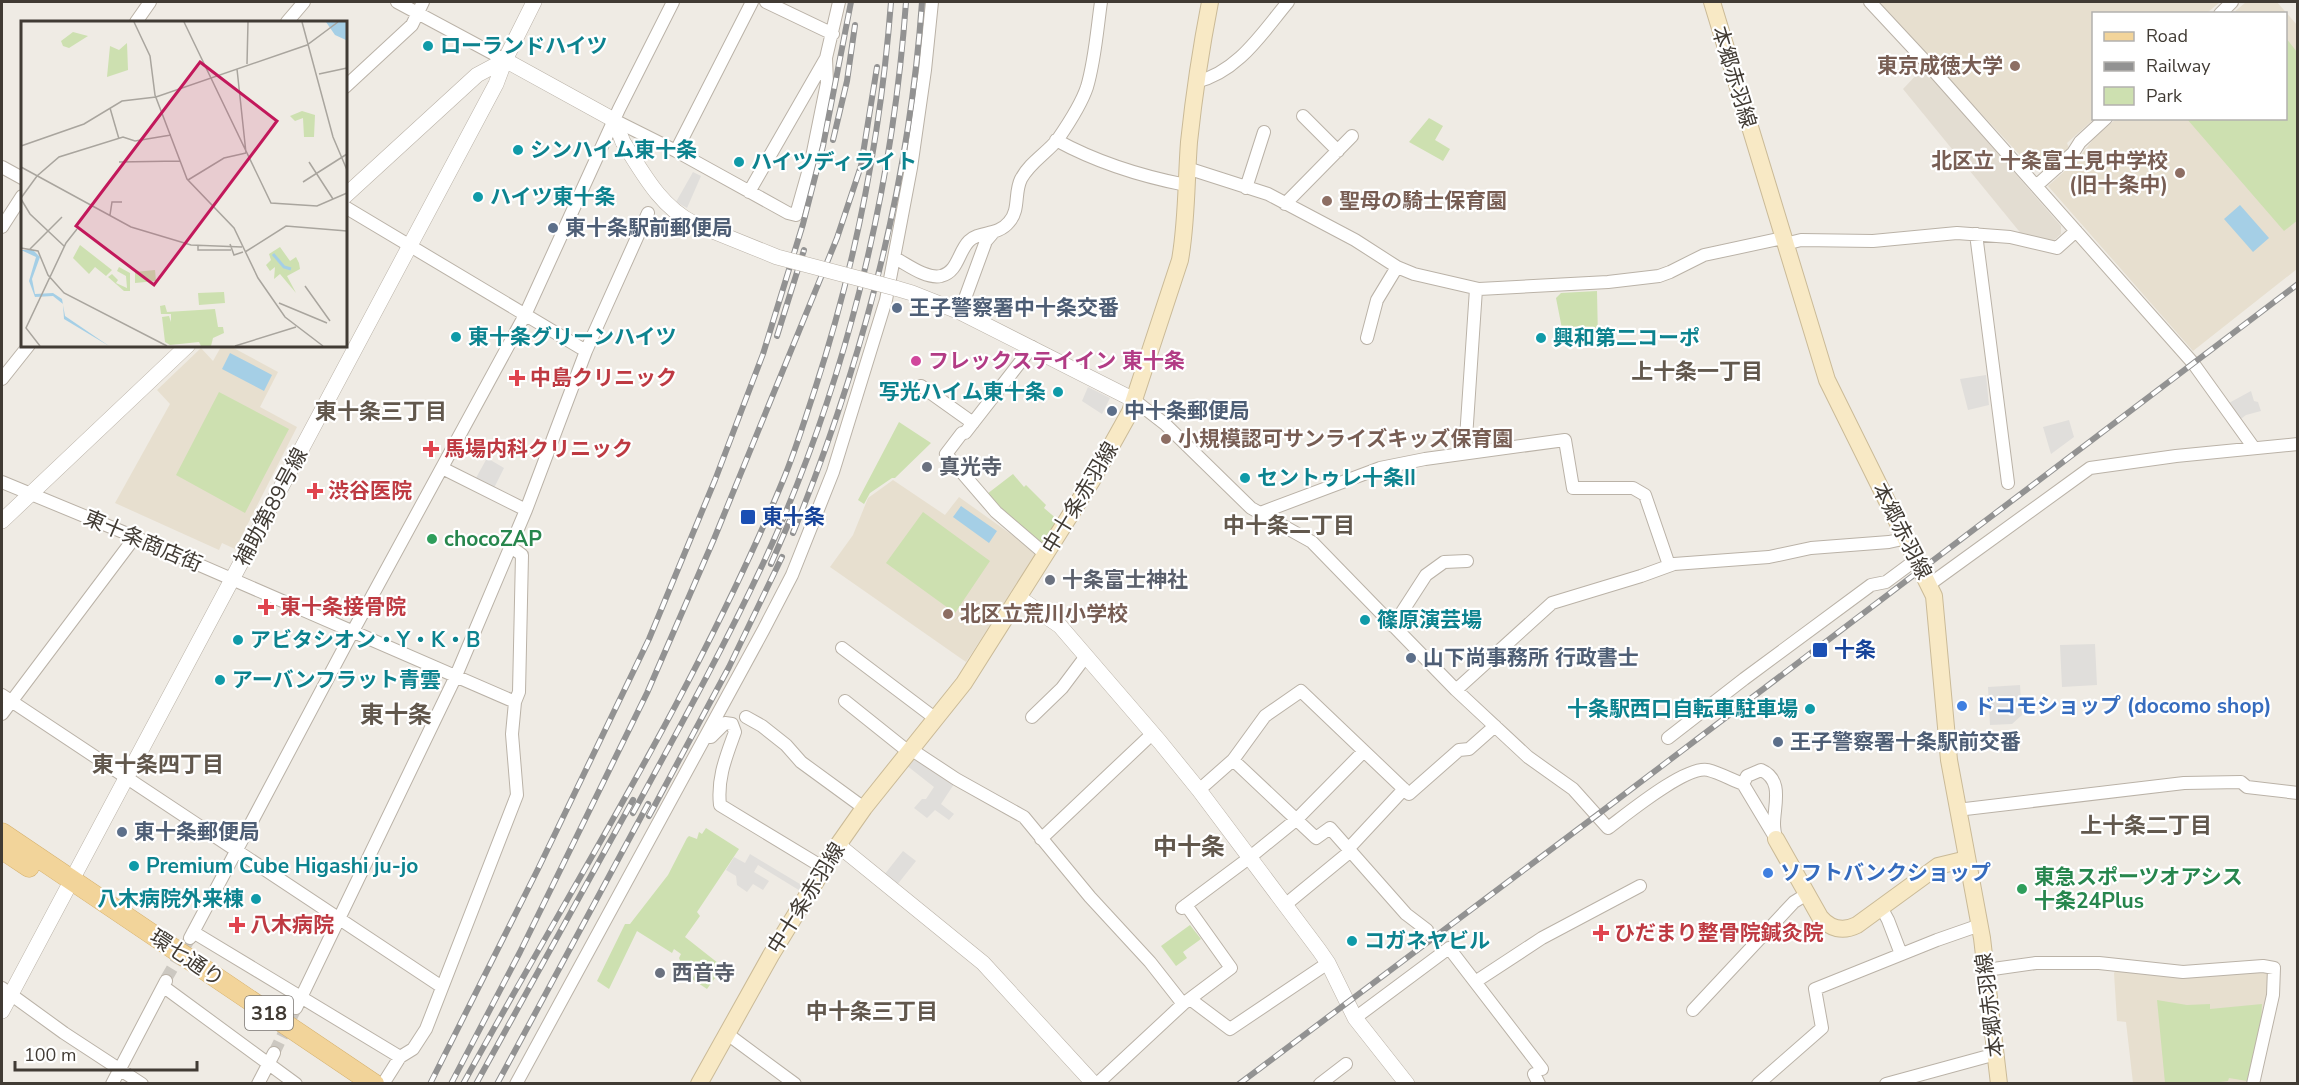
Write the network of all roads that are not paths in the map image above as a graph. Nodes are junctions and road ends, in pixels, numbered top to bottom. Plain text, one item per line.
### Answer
1 (150, 2) edge
2 (304, 2) edge
3 (397, 2) edge
4 (534, 2) edge
5 (673, 2) edge
6 (752, 2) edge
7 (766, 2) edge
8 (839, 2) edge
9 (932, 2) edge
10 (1101, 2) edge
11 (1210, 2) edge
12 (1288, 2) edge
13 (1712, 2) edge
14 (1870, 2) edge
15 (421, 7) edge
16 (137, 21) edge
17 (288, 21) edge
18 (833, 34) junction
19 (826, 58) junction
20 (505, 60) junction
21 (1196, 82) junction
22 (346, 86) edge
23 (1303, 116) dead end
24 (614, 120) junction
25 (2104, 120) edge
26 (1264, 132) dead end
27 (1352, 136) dead end
28 (1056, 140) junction
29 (676, 151) junction
30 (1338, 151) junction
31 (2, 167) edge
32 (1187, 176) junction
33 (21, 177) edge
34 (2036, 186) junction
35 (1246, 188) junction
36 (749, 192) junction
37 (346, 195) edge
38 (21, 198) edge
39 (1285, 204) junction
40 (346, 208) edge
41 (648, 213) dead end
42 (2, 227) edge
43 (2076, 231) junction
44 (992, 234) junction
45 (1976, 234) junction
46 (1784, 241) junction
47 (410, 246) junction
48 (895, 258) junction
49 (1397, 267) junction
50 (1476, 289) junction
51 (960, 312) junction
52 (525, 315) junction
53 (1367, 339) dead end
54 (28, 346) edge
55 (187, 346) edge
56 (1032, 347) junction
57 (586, 351) junction
58 (2, 379) edge
59 (921, 386) dead end
60 (1134, 400) junction
61 (973, 423) junction
62 (2298, 444) edge
63 (2254, 448) junction
64 (1465, 453) junction
65 (442, 468) junction
66 (2, 482) edge
67 (2008, 483) dead end
68 (31, 494) junction
69 (526, 510) junction
70 (1260, 513) junction
71 (2, 521) edge
72 (135, 537) junction
73 (1907, 538) junction
74 (511, 547) junction
75 (1045, 554) junction
76 (1917, 559) junction
77 (1467, 561) dead end
78 (1669, 565) junction
79 (232, 580) junction
80 (1930, 585) junction
81 (1018, 597) junction
82 (1393, 626) junction
83 (352, 631) junction
84 (842, 648) dead end
85 (1086, 656) junction
86 (455, 678) junction
87 (1456, 690) junction
88 (6, 698) edge
89 (845, 701) dead end
90 (515, 702) junction
91 (2, 714) edge
92 (746, 717) dead end
93 (1032, 717) dead end
94 (936, 719) junction
95 (1495, 726) junction
96 (1152, 734) junction
97 (1668, 738) dead end
98 (700, 748) junction
99 (911, 751) junction
100 (1363, 752) junction
101 (1233, 760) junction
102 (126, 778) junction
103 (1743, 784) junction
104 (1404, 789) junction
105 (1199, 790) junction
106 (2298, 793) edge
107 (864, 807) junction
108 (1957, 810) junction
109 (1297, 819) junction
110 (2, 833) edge
111 (1041, 839) junction
112 (1776, 839) junction
113 (838, 845) junction
114 (2, 849) edge
115 (1349, 850) junction
116 (236, 851) junction
117 (1249, 858) junction
118 (1967, 859) junction
119 (824, 868) junction
120 (68, 884) junction
121 (1640, 886) dead end
122 (1807, 894) junction
123 (1285, 905) junction
124 (1881, 907) junction
125 (339, 919) junction
126 (1980, 925) junction
127 (1427, 930) dead end
128 (1901, 954) junction
129 (1328, 963) junction
130 (1986, 970) junction
131 (1475, 982) junction
132 (442, 987) junction
133 (5, 991) edge
134 (1186, 1001) junction
135 (299, 1003) junction
136 (1693, 1010) dead end
137 (2, 1011) edge
138 (1355, 1018) junction
139 (726, 1033) junction
140 (1996, 1054) junction
141 (400, 1057) junction
142 (271, 1058) junction
143 (1346, 1064) dead end
144 (120, 1069) junction
145 (1538, 1076) edge
146 (112, 1083) edge
147 (142, 1083) edge
148 (258, 1083) edge
149 (296, 1083) edge
150 (370, 1083) edge
151 (516, 1083) edge
152 (699, 1083) edge
153 (795, 1083) edge
154 (1092, 1083) edge
155 (1320, 1083) edge
156 (1407, 1083) edge
157 (1758, 1083) edge
158 (1886, 1083) edge
159 (1999, 1083) edge
160 (2253, 1083) edge

1 - 16 street
2 - 17 street
3 - 15 street
4 - 20 street, 補助第89号線
5 - 24 street
6 - 29 street
7 - 18 street
8 - 18 street
9 - 48 street
10 - 28 street
11 - 21 main road, 中十条赤羽線
12 - 21 street
13 - 46 main road, 本郷赤羽線
14 - 34 street
15 - 20 street
15 - 22 street
18 - 19 street
19 - 36 street
19 - 36 street
20 - 24 street
20 - 37 street
20 - 47 street, 補助第89号線
21 - 32 main road, 中十条赤羽線
23 - 30 street
24 - 29 street
24 - 51 street, bridge
24 - 52 street
25 - 34 street
26 - 35 street
27 - 30 street
28 - 32 street
28 - 44 street
29 - 36 street
30 - 39 street
31 - 33 street
32 - 35 street
32 - 60 main road, 中十条赤羽線
34 - 43 street
35 - 39 street
38 - 42 street
39 - 49 street
40 - 47 street
41 - 57 street
43 - 45 street
43 - 63 street
44 - 48 street
44 - 51 street
45 - 46 street
45 - 67 street
46 - 50 street
46 - 73 main road, 本郷赤羽線
47 - 52 street
47 - 79 street, 補助第89号線
48 - 98 street
49 - 50 street
49 - 53 street
50 - 64 street
51 - 56 street
52 - 57 street
52 - 65 street
54 - 58 street
55 - 68 street
56 - 60 street
56 - 61 street
57 - 69 street
59 - 61 street
60 - 70 street
60 - 75 main road, 中十条赤羽線
61 - 75 street
62 - 63 street
63 - 80 street
64 - 70 street
64 - 78 street
65 - 69 street
65 - 83 street
66 - 68 street, 東十条商店街
68 - 71 street
68 - 72 street, 東十条商店街
69 - 74 street
70 - 82 street
72 - 79 street, 東十条商店街
72 - 88 street
73 - 76 main road, 本郷赤羽線
73 - 78 street
74 - 86 street
74 - 90 street
75 - 81 main road, 中十条赤羽線
76 - 80 main road, 本郷赤羽線
76 - 97 street
77 - 82 street
78 - 87 street
79 - 83 street, 東十条商店街
79 - 102 street, 補助第89号線
80 - 108 main road, 本郷赤羽線
81 - 85 street
81 - 94 main road, 中十条赤羽線
82 - 87 street
83 - 86 street, 東十条商店街
83 - 116 street
84 - 94 street
85 - 93 street
85 - 96 street
86 - 90 street, 東十条商店街
86 - 125 street
87 - 95 street
88 - 91 street
88 - 102 street
89 - 99 street
90 - 132 street
92 - 107 street
94 - 99 main road, 中十条赤羽線
95 - 103 street
95 - 104 street
96 - 105 street
96 - 111 street
98 - 119 street
98 - 151 street
99 - 107 main road, 中十条赤羽線
99 - 111 street
100 - 101 street
100 - 104 street
100 - 109 street
101 - 105 street
101 - 109 street
102 - 116 street
102 - 120 street, 補助第89号線
103 - 112 street
103 - 112 street
104 - 115 street
105 - 117 street
106 - 108 street
107 - 113 main road, 中十条赤羽線
108 - 118 main road, 本郷赤羽線
109 - 115 street
109 - 117 street
110 - 120 main road, 環七通り / 318
111 - 134 street
112 - 122 main road
113 - 119 main road, 中十条赤羽線
113 - 154 street
114 - 120 main road, 環七通り / 318
115 - 123 street
115 - 127 street
116 - 125 street
116 - 135 street
117 - 123 street
117 - 134 street
118 - 124 main road
118 - 126 main road, 本郷赤羽線
119 - 139 main road, 中十条赤羽線
120 - 133 street, 補助第89号線
120 - 150 main road, 環七通り / 318
121 - 131 street
122 - 124 main road
122 - 136 street
123 - 129 street
124 - 128 street
125 - 132 street
125 - 135 street
126 - 128 street
126 - 130 main road, 本郷赤羽線
128 - 157 street
129 - 134 street
129 - 138 street
130 - 140 main road, 本郷赤羽線
130 - 160 street
131 - 138 street
131 - 145 street
132 - 141 street
133 - 137 street, 補助第89号線
133 - 144 street
134 - 154 street
135 - 141 street
138 - 156 street
139 - 152 main road, 中十条赤羽線
139 - 153 street
140 - 158 street
140 - 159 main road, 本郷赤羽線
141 - 150 street
142 - 144 street
142 - 148 street
142 - 149 street
143 - 155 street
144 - 146 street
144 - 147 street

